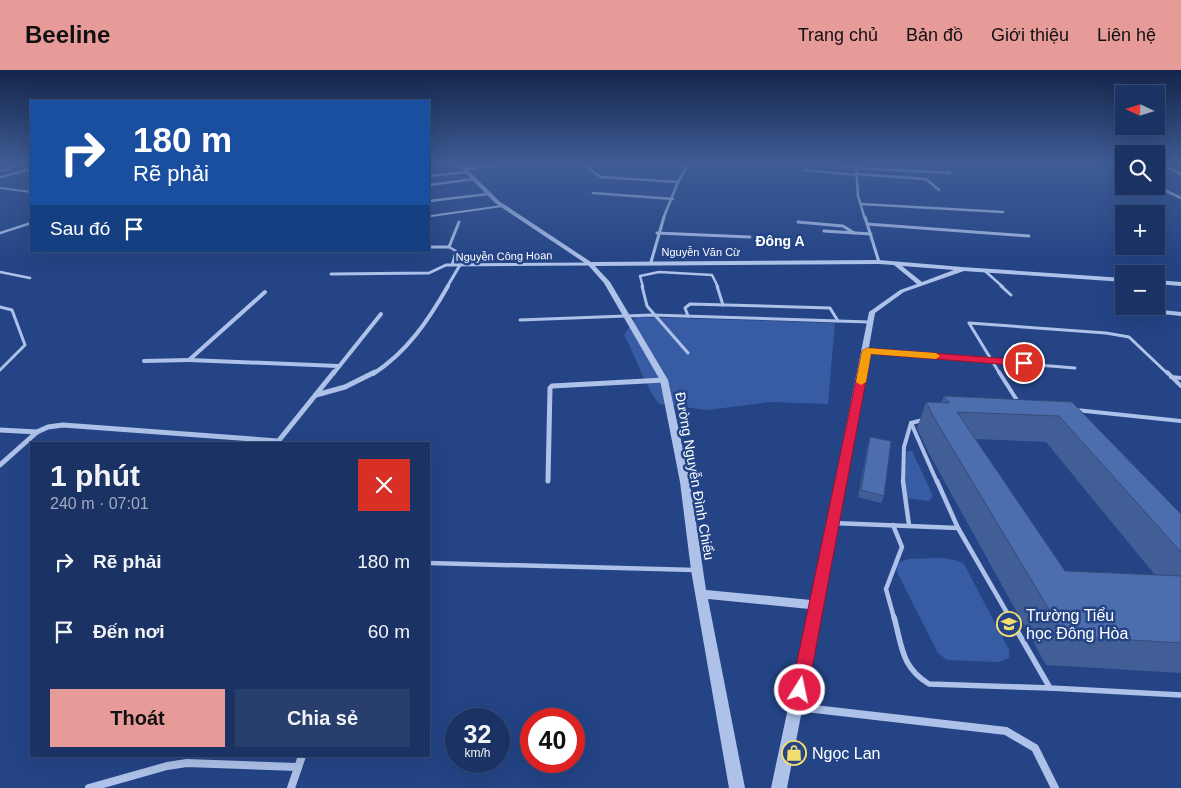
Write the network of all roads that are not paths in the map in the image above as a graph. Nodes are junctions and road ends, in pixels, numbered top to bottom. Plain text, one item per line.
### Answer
1 (467, 197) edge
2 (491, 197) edge
3 (640, 197) edge
4 (859, 197) edge
5 (673, 199) joint
6 (430, 201) edge
7 (860, 204) junction
8 (502, 206) junction
9 (1003, 212) dead end
10 (430, 216) dead end
11 (459, 222) dead end
12 (798, 222) dead end
13 (30, 223) edge
14 (867, 224) junction
15 (824, 231) dead end
16 (0, 233) edge
17 (657, 233) junction
18 (854, 233) junction
19 (870, 234) junction
20 (1029, 236) dead end
21 (750, 237) dead end
22 (430, 247) edge
23 (449, 247) junction
24 (651, 262) junction
25 (879, 262) junction
26 (894, 262) junction
27 (460, 264) junction
28 (590, 264) junction
29 (452, 265) junction
30 (963, 269) junction
31 (985, 271) junction
32 (0, 272) edge
33 (331, 274) dead end
34 (30, 278) dead end
35 (1115, 279) edge
36 (1165, 283) edge
37 (921, 284) junction
38 (1181, 284) edge
39 (264, 292) dead end
40 (1011, 295) dead end
41 (723, 304) junction
42 (0, 308) edge
43 (1165, 312) edge
44 (381, 314) dead end
45 (1181, 314) edge
46 (628, 315) junction
47 (652, 315) junction
48 (688, 316) junction
49 (520, 320) dead end
50 (838, 321) junction
51 (869, 322) junction
52 (867, 351) junction
53 (688, 353) dead end
54 (144, 360) dead end
55 (189, 360) junction
56 (991, 360) junction
57 (338, 366) junction
58 (1075, 368) dead end
59 (0, 370) edge
60 (1171, 377) junction
61 (1181, 378) edge
62 (664, 380) junction
63 (1181, 386) edge
64 (316, 395) junction
65 (1023, 404) edge
66 (1066, 409) edge
67 (932, 418) edge
68 (1181, 421) edge
69 (912, 422) junction
70 (0, 430) edge
71 (37, 432) junction
72 (277, 442) edge
73 (0, 465) edge
74 (548, 481) dead end
75 (833, 523) junction
76 (893, 525) junction
77 (909, 525) junction
78 (958, 528) junction
79 (430, 563) edge
80 (697, 570) junction
81 (702, 594) junction
82 (815, 605) junction
83 (1050, 688) junction
84 (1181, 695) edge
85 (797, 706) junction
86 (302, 757) edge
87 (298, 767) junction
88 (89, 788) edge
89 (291, 788) edge
90 (737, 788) edge
91 (779, 788) edge
92 (1055, 788) edge

1 - 6 street
2 - 8 street, Đường Nguyễn Đình Chiểu
3 - 5 street
4 - 7 street
5 - 17 street
7 - 9 street
7 - 14 street
8 - 10 lane
8 - 28 street, Đường Nguyễn Đình Chiểu
11 - 23 street
12 - 18 street
13 - 16 lane
14 - 19 street
14 - 20 street
15 - 18 street
17 - 21 street
17 - 24 street
18 - 19 street
19 - 25 street
22 - 23 street
23 - 29 lane
24 - 25 street, Nguyễn Văn Cừ
24 - 28 street, Nguyễn Văn Cừ
25 - 26 street, Nguyễn Văn Cừ
26 - 30 street, Nguyễn Văn Cừ
26 - 37 street
27 - 28 street, Nguyễn Công Hoan
27 - 29 street, Nguyễn Công Hoan
27 - 64 street
28 - 46 street, Đường Nguyễn Đình Chiểu
29 - 33 street, Nguyễn Công Hoan
30 - 31 street, Nguyễn Văn Cừ
30 - 37 street
31 - 35 street, Nguyễn Văn Cừ
31 - 40 lane
32 - 34 lane
36 - 38 street
37 - 51 street
39 - 55 street
41 - 47 lane
41 - 48 lane
41 - 50 lane
42 - 59 lane
43 - 45 street
44 - 57 street
46 - 47 lane
46 - 49 lane
46 - 62 street, Đường Nguyễn Đình Chiểu
47 - 48 lane
47 - 53 lane
48 - 50 lane
50 - 51 lane
51 - 52 street
52 - 56 lane
52 - 75 street
54 - 55 street
55 - 57 street
56 - 58 lane
56 - 60 lane
56 - 65 lane
57 - 64 street
60 - 61 lane
60 - 63 lane
62 - 74 street
62 - 80 street, Đường Nguyễn Đình Chiểu
64 - 72 street
66 - 68 lane
67 - 69 lane
69 - 77 lane
69 - 78 lane
70 - 71 street
71 - 72 street
71 - 73 street
75 - 76 lane
75 - 82 street
76 - 77 lane
76 - 83 lane
77 - 78 lane
78 - 83 lane
79 - 80 lane
80 - 81 street, Đường Nguyễn Đình Chiểu
81 - 82 street
81 - 90 street, Đường Nguyễn Đình Chiểu
82 - 85 street
83 - 84 lane
85 - 91 street
85 - 92 street
86 - 87 street
87 - 88 street
87 - 89 street

